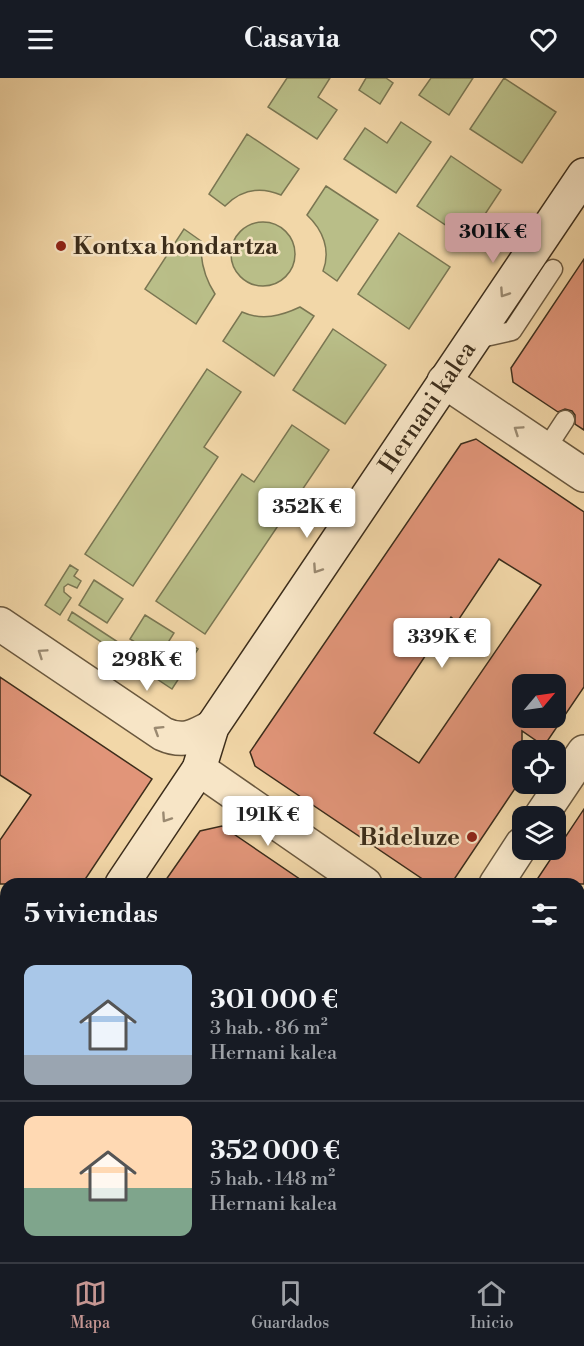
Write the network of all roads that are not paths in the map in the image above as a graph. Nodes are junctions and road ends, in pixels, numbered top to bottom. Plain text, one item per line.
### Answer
1 (584, 175) edge
2 (553, 269) dead end
3 (472, 340) junction
4 (444, 381) junction
5 (565, 420) dead end
6 (546, 449) junction
7 (584, 475) edge
8 (0, 624) edge
9 (212, 727) junction
10 (584, 752) edge
11 (199, 769) junction
12 (548, 806) edge
13 (512, 859) edge
14 (126, 878) edge
15 (356, 878) edge
16 (500, 878) edge

1 -> 3 main road, Hernani kalea
2 - 3 lane
3 - 4 main road, Hernani kalea
6 -> 4 main road
4 -> 9 main road, Hernani kalea
5 - 6 lane
6 - 7 main road
9 -> 8 main road
9 - 11 main road, Hernani kalea
10 - 12 main road
11 -> 14 main road, Hernani kalea
11 - 15 main road
13 - 16 main road

